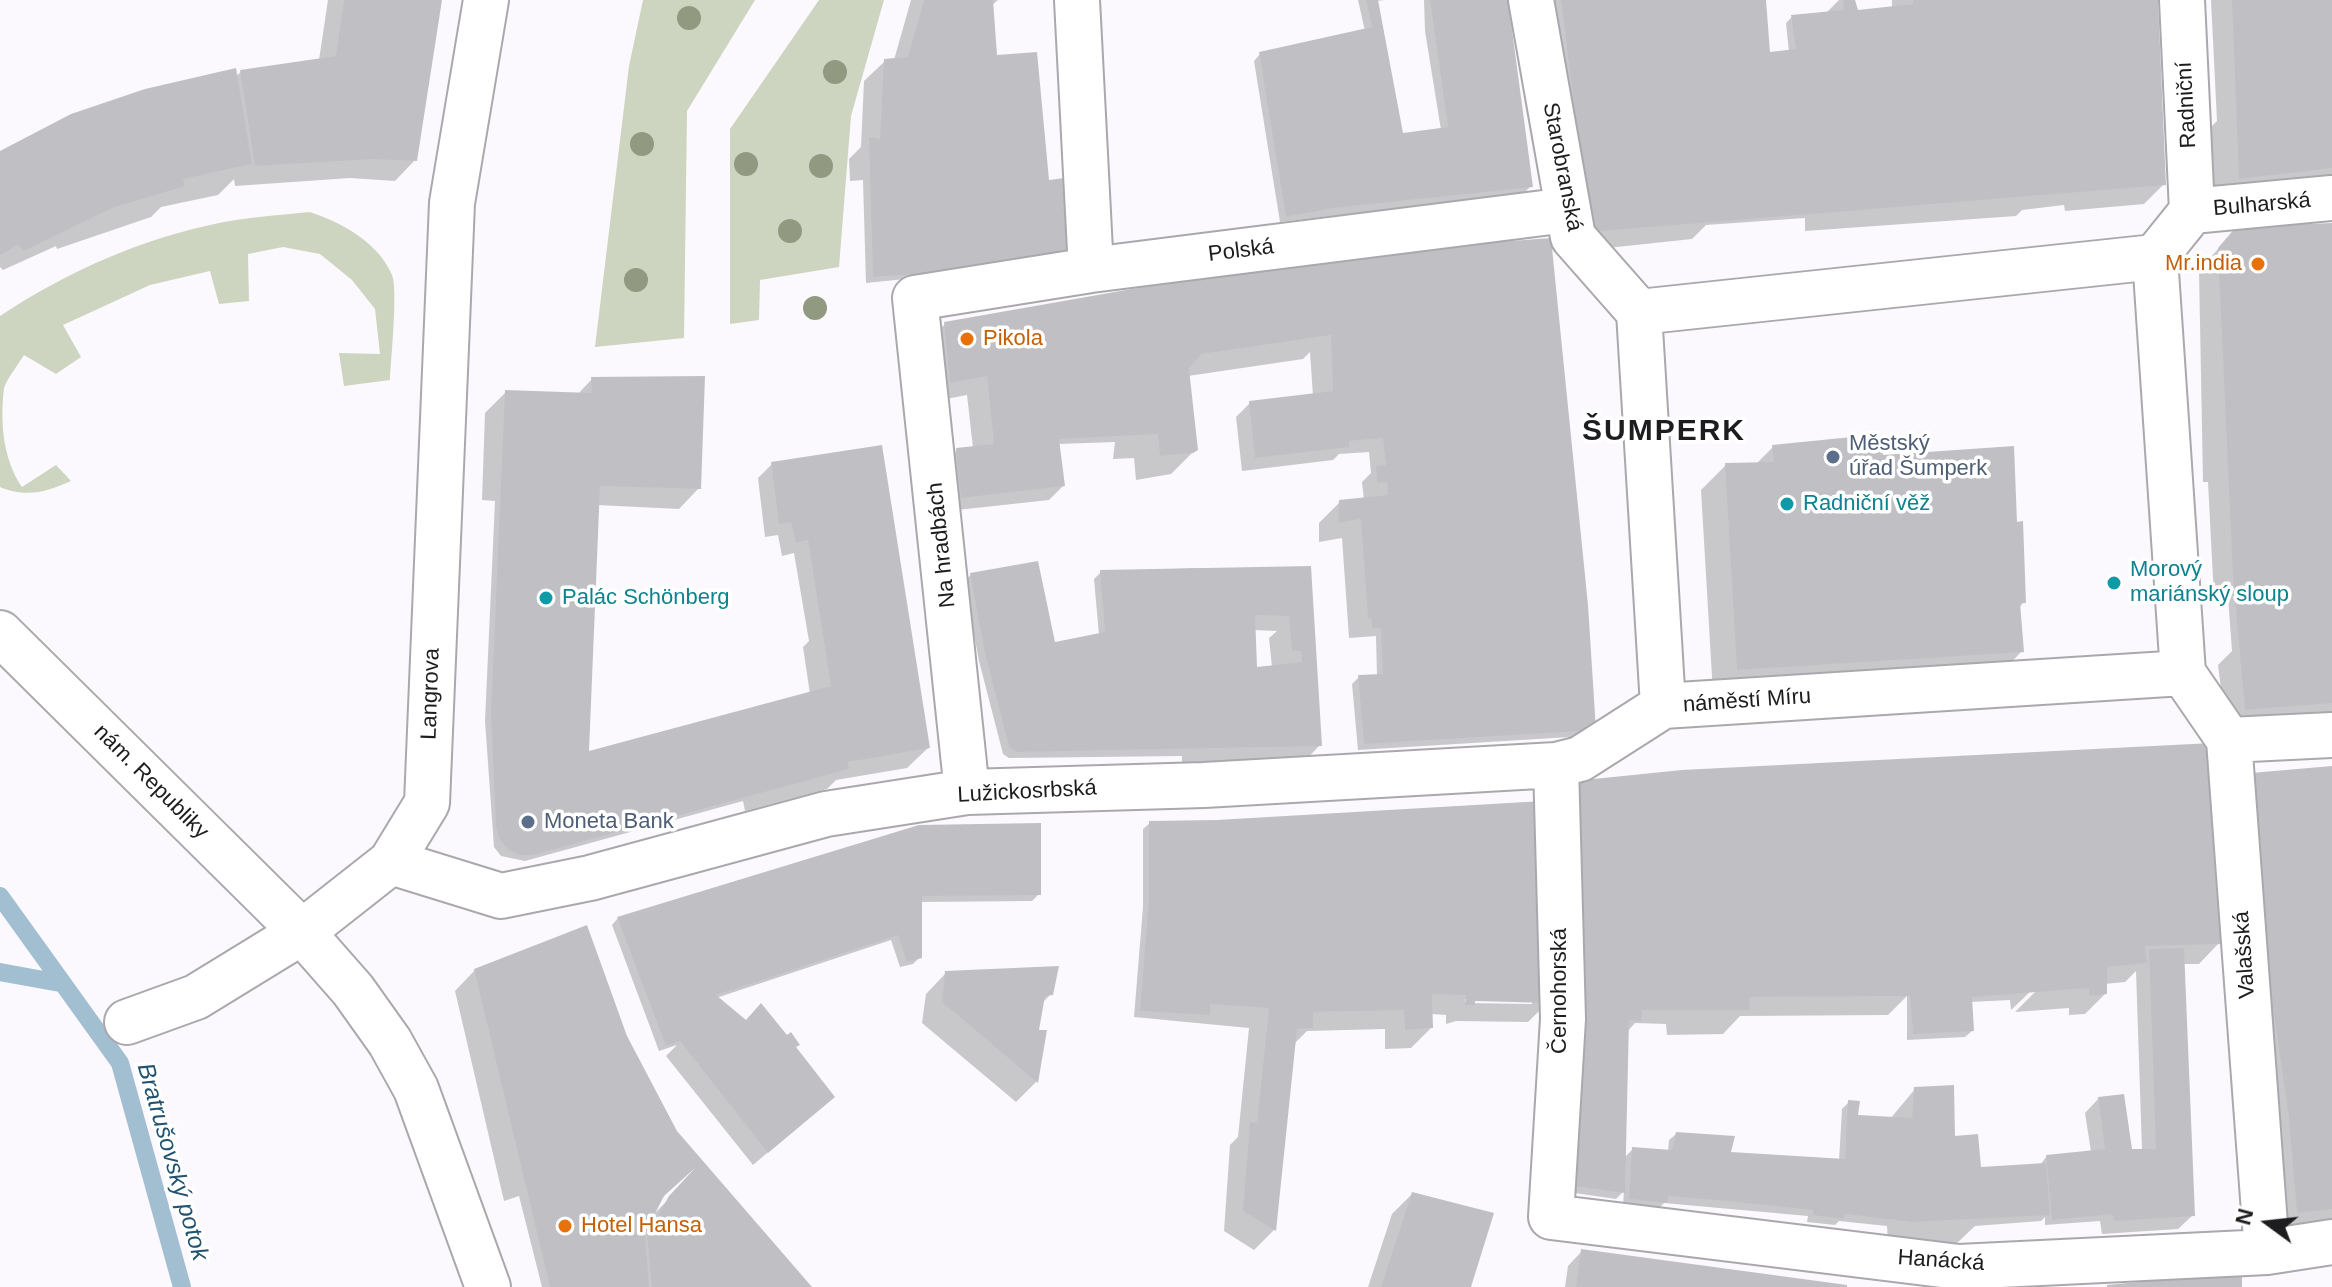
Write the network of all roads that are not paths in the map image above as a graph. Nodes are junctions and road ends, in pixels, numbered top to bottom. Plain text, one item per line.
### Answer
1 (486, 0) edge
2 (1077, 0) edge
3 (1531, 0) edge
4 (2182, 0) edge
5 (2332, 198) edge
6 (1567, 210) junction
7 (2192, 211) junction
8 (2155, 257) junction
9 (1091, 270) junction
10 (915, 298) joint
11 (1639, 312) junction
12 (0, 633) edge
13 (2183, 673) junction
14 (1663, 706) junction
15 (2332, 735) edge
16 (2229, 740) junction
17 (1556, 765) junction
18 (967, 792) junction
19 (391, 862) junction
20 (302, 932) junction
21 (127, 1022) dead end
22 (1551, 1217) joint
23 (2332, 1242) edge
24 (2267, 1252) junction
25 (488, 1287) edge

1 - 19 street, Langrova
2 - 9 street
3 - 6 street, Starobranská
4 - 7 street, Radniční
5 - 7 street, Bulharská
6 - 9 street, Polská
6 - 11 street, Starobranská
7 - 8 street
8 - 11 street
8 - 13 street
9 - 10 street, Polská
10 - 18 street, Na hradbách
11 - 14 street, náměstí Míru
12 - 20 street, nám. Republiky
13 - 14 street, náměstí Míru
13 - 16 street
14 - 17 street, Lužickosrbská
15 - 16 street
16 - 24 street, Valašská
17 - 18 street, Lužickosrbská
17 - 22 street, Černohorská
18 - 19 street, Lužickosrbská
19 - 20 street, Langrova
20 - 21 street, Langrova
20 - 25 street
22 - 24 street, Hanácká
23 - 24 street, Hanácká

